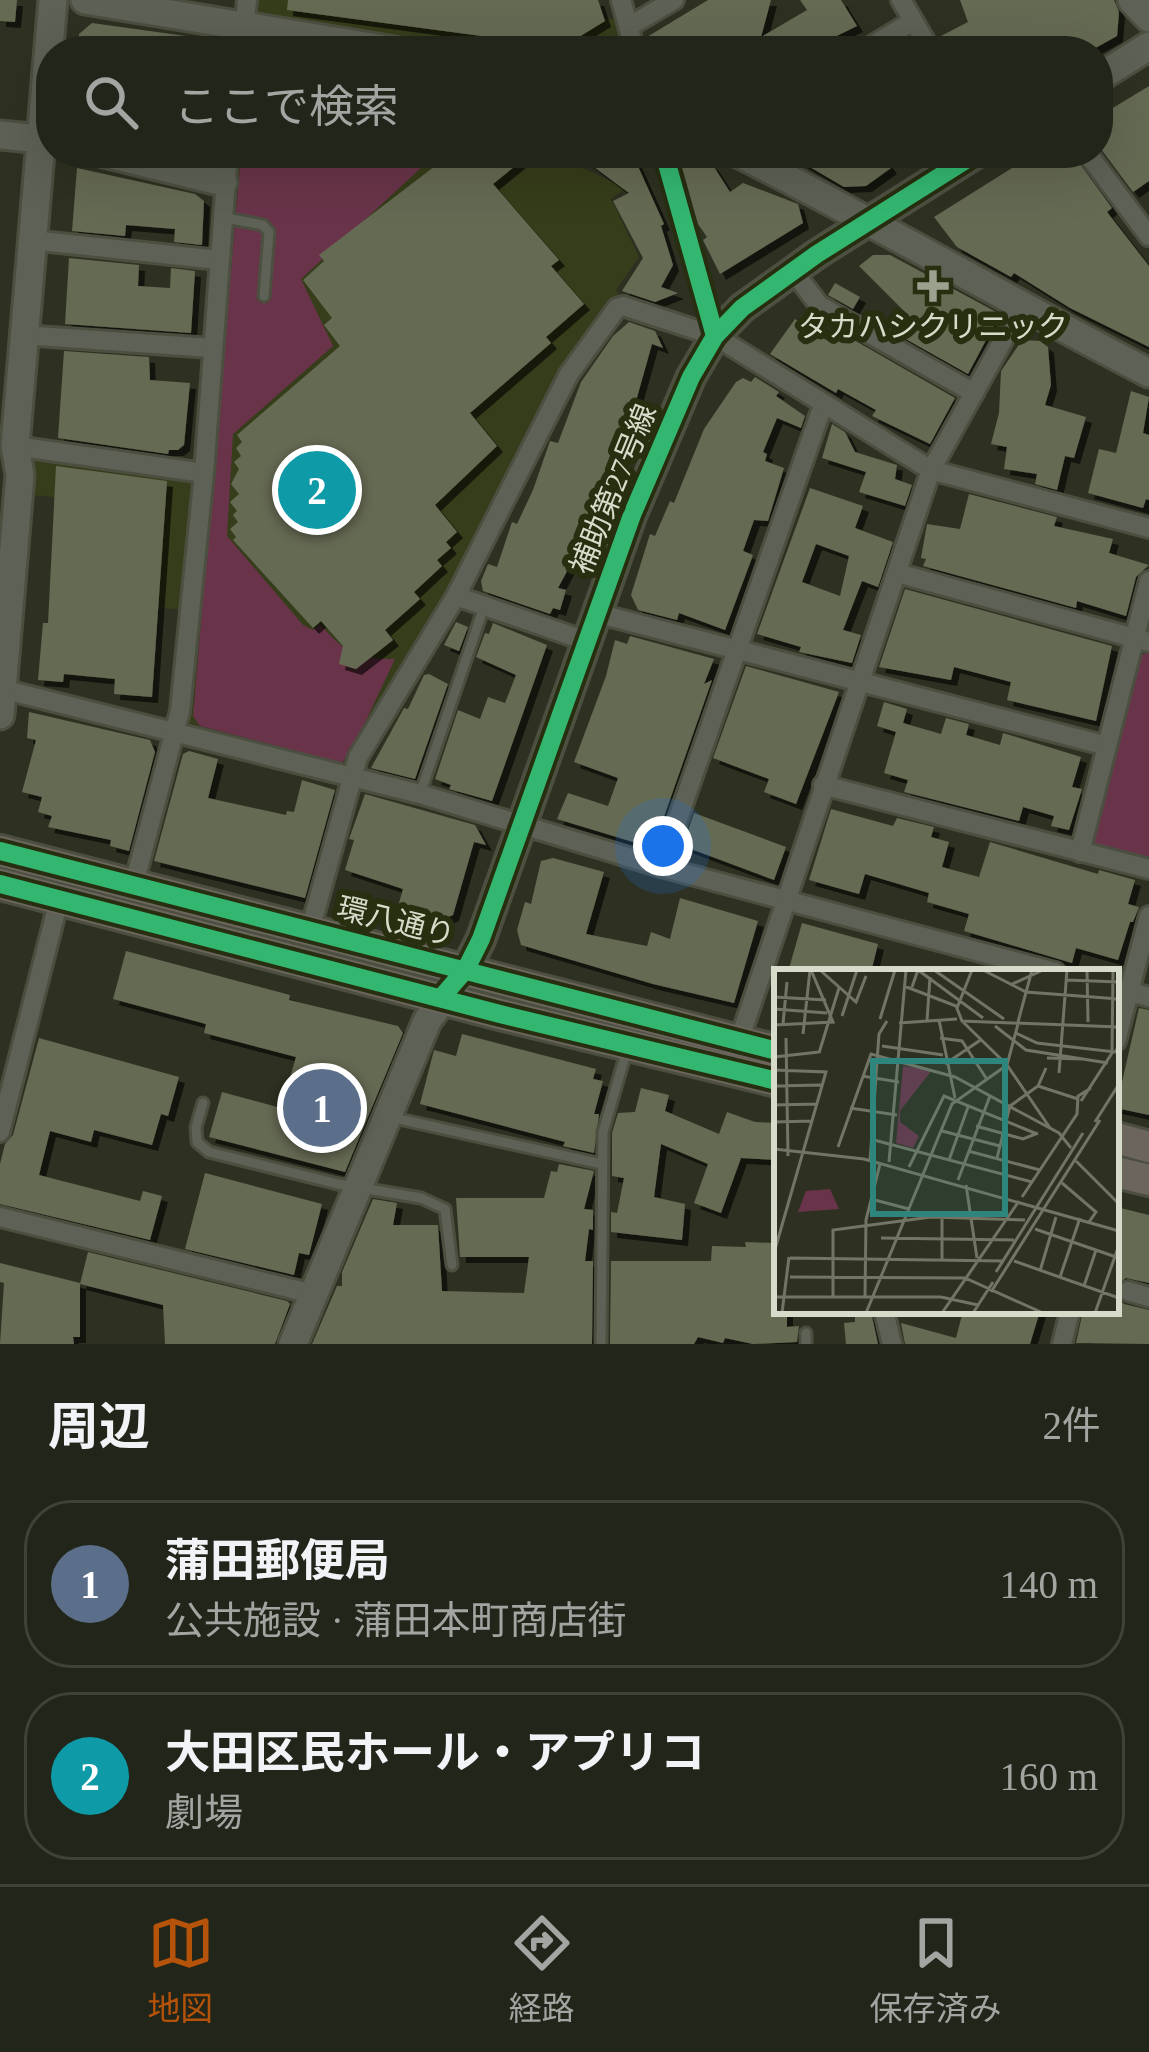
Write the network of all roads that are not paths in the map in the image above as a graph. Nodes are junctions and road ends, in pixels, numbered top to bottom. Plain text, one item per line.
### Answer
1 (53, 0) edge
2 (85, 0) edge
3 (621, 0) edge
4 (674, 0) edge
5 (901, 0) edge
6 (1132, 0) edge
7 (1149, 18) edge
8 (913, 21) junction
9 (244, 26) edge
10 (628, 27) junction
11 (51, 36) edge
12 (304, 36) edge
13 (631, 36) edge
14 (888, 36) edge
15 (922, 36) edge
16 (1149, 46) edge
17 (1113, 69) edge
18 (0, 135) edge
19 (36, 138) edge
20 (42, 168) edge
21 (166, 168) edge
22 (225, 168) edge
23 (668, 168) edge
24 (768, 168) edge
25 (953, 168) edge
26 (1099, 168) edge
27 (223, 182) junction
28 (221, 217) junction
29 (870, 220) junction
30 (1149, 236) edge
31 (31, 240) junction
32 (219, 260) junction
33 (793, 271) junction
34 (264, 296) dead end
35 (1017, 305) junction
36 (22, 334) junction
37 (715, 336) junction
38 (212, 348) junction
39 (1149, 373) edge
40 (974, 393) junction
41 (823, 405) junction
42 (7, 445) edge
43 (932, 470) junction
44 (204, 473) junction
45 (0, 492) edge
46 (1149, 527) edge
47 (897, 573) junction
48 (1149, 581) edge
49 (456, 596) junction
50 (484, 607) junction
51 (596, 613) junction
52 (1142, 640) edge
53 (586, 641) junction
54 (738, 650) junction
55 (860, 682) junction
56 (1, 702) edge
57 (175, 731) junction
58 (1107, 746) junction
59 (352, 777) junction
60 (823, 785) junction
61 (420, 794) junction
62 (520, 827) junction
63 (0, 851) edge
64 (1081, 852) junction
65 (661, 867) junction
66 (1149, 869) edge
67 (0, 884) edge
68 (134, 884) junction
69 (59, 900) junction
70 (787, 902) junction
71 (1149, 916) edge
72 (310, 930) junction
73 (1043, 969) edge
74 (466, 970) junction
75 (1122, 990) edge
76 (1149, 997) edge
77 (441, 998) junction
78 (739, 1041) junction
79 (629, 1044) junction
80 (774, 1050) edge
81 (774, 1080) edge
82 (202, 1103) dead end
83 (388, 1116) junction
84 (0, 1132) edge
85 (1119, 1139) edge
86 (1149, 1147) edge
87 (602, 1164) junction
88 (1119, 1173) edge
89 (1149, 1180) edge
90 (358, 1187) junction
91 (0, 1217) edge
92 (452, 1265) dead end
93 (1128, 1291) dead end
94 (313, 1294) junction
95 (1149, 1297) edge
96 (885, 1314) edge
97 (1069, 1314) edge
98 (293, 1344) edge
99 (601, 1344) edge
100 (892, 1344) edge
101 (1062, 1344) edge

1 - 11 street
2 - 9 street
3 - 10 street
4 - 10 street
5 - 8 street
6 - 7 street
8 - 14 street
8 - 15 street
9 - 12 street
10 - 13 street
16 - 17 street
18 - 19 street
20 - 31 street
21 - 27 street
22 - 27 street
23 - 37 street
24 - 29 street
25 - 29 street, 補助第27号線
26 - 30 street
27 - 28 street
28 - 32 street
28 - 34 lane
29 - 33 street, 補助第27号線
29 - 35 street
31 - 32 street
31 - 36 street
32 - 38 street
33 - 37 street, 補助第27号線
33 - 40 street
35 - 39 street
35 - 40 street
36 - 38 street
36 - 42 street
37 - 41 street
37 - 49 street
37 - 51 street, 補助第27号線
38 - 44 street
40 - 43 street
41 - 43 street
41 - 54 street
42 - 44 street
42 - 45 street
42 - 56 street
43 - 46 street
43 - 47 street
44 - 57 street
47 - 52 street
47 - 55 street
48 - 52 street
49 - 50 street
49 - 59 street
50 - 53 street
50 - 61 lane
51 - 53 street, 補助第27号線
51 - 54 street
52 - 58 street
53 - 62 street, 補助第27号線
54 - 55 street
54 - 65 street
55 - 58 street
55 - 60 street
56 - 57 street
57 - 59 street
57 - 68 street
58 - 64 street
59 - 61 street
59 - 72 street
60 - 64 street
60 - 70 street
61 - 62 street
62 - 65 street
62 - 74 street, 補助第27号線
63 - 68 main road, 環八通り
64 - 66 street
65 - 70 street
67 - 69 main road, 環八通り
68 - 72 main road, 環八通り
69 - 77 main road, 環八通り
69 - 84 street
70 - 73 street
70 - 78 street
71 - 75 street
72 - 74 main road, 環八通り
74 - 77 street, 補助第27号線
74 - 78 main road, 環八通り
75 - 76 street
77 - 79 main road, 環八通り
77 - 83 street, 補助第27号線
78 - 80 main road, 環八通り
79 - 81 main road, 環八通り
79 - 87 lane
82 - 90 lane
83 - 87 lane
83 - 90 street, 補助第27号線
85 - 86 main road
87 - 99 lane
88 - 89 main road
90 - 92 lane
90 - 94 street, 補助第27号線
91 - 94 street
93 - 95 street
94 - 98 street, 補助第27号線
96 - 100 street
97 - 101 street

